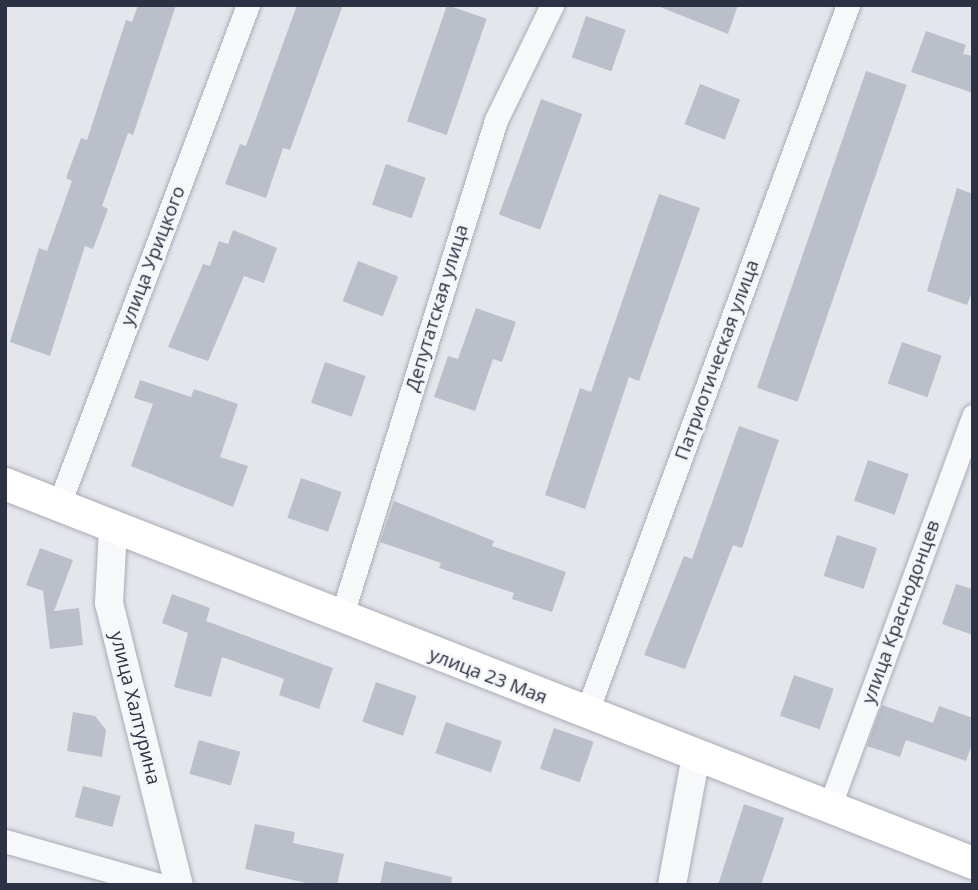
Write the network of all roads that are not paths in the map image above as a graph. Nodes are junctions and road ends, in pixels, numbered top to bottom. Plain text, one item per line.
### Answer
1 (248, 5) edge
2 (552, 5) edge
3 (848, 5) edge
4 (973, 416) edge
5 (5, 484) edge
6 (58, 507) junction
7 (113, 529) junction
8 (341, 618) junction
9 (586, 714) junction
10 (696, 756) junction
11 (829, 808) junction
12 (5, 841) edge
13 (973, 863) edge
14 (159, 885) edge
15 (179, 885) edge
16 (671, 885) edge

1 - 6 street, улица Урицкого
2 - 8 street, Депутатская улица
3 - 9 street, Патриотическая улица
4 - 11 street, улица Краснодонцев
5 - 6 main road, улица 23 Мая
6 - 7 main road, улица 23 Мая
7 - 8 main road, улица 23 Мая
7 - 15 street, улица Халтурина
8 - 9 main road, улица 23 Мая
9 - 10 main road, улица 23 Мая
10 - 11 main road, улица 23 Мая
10 - 16 street
11 - 13 main road, улица 23 Мая
12 - 14 street

